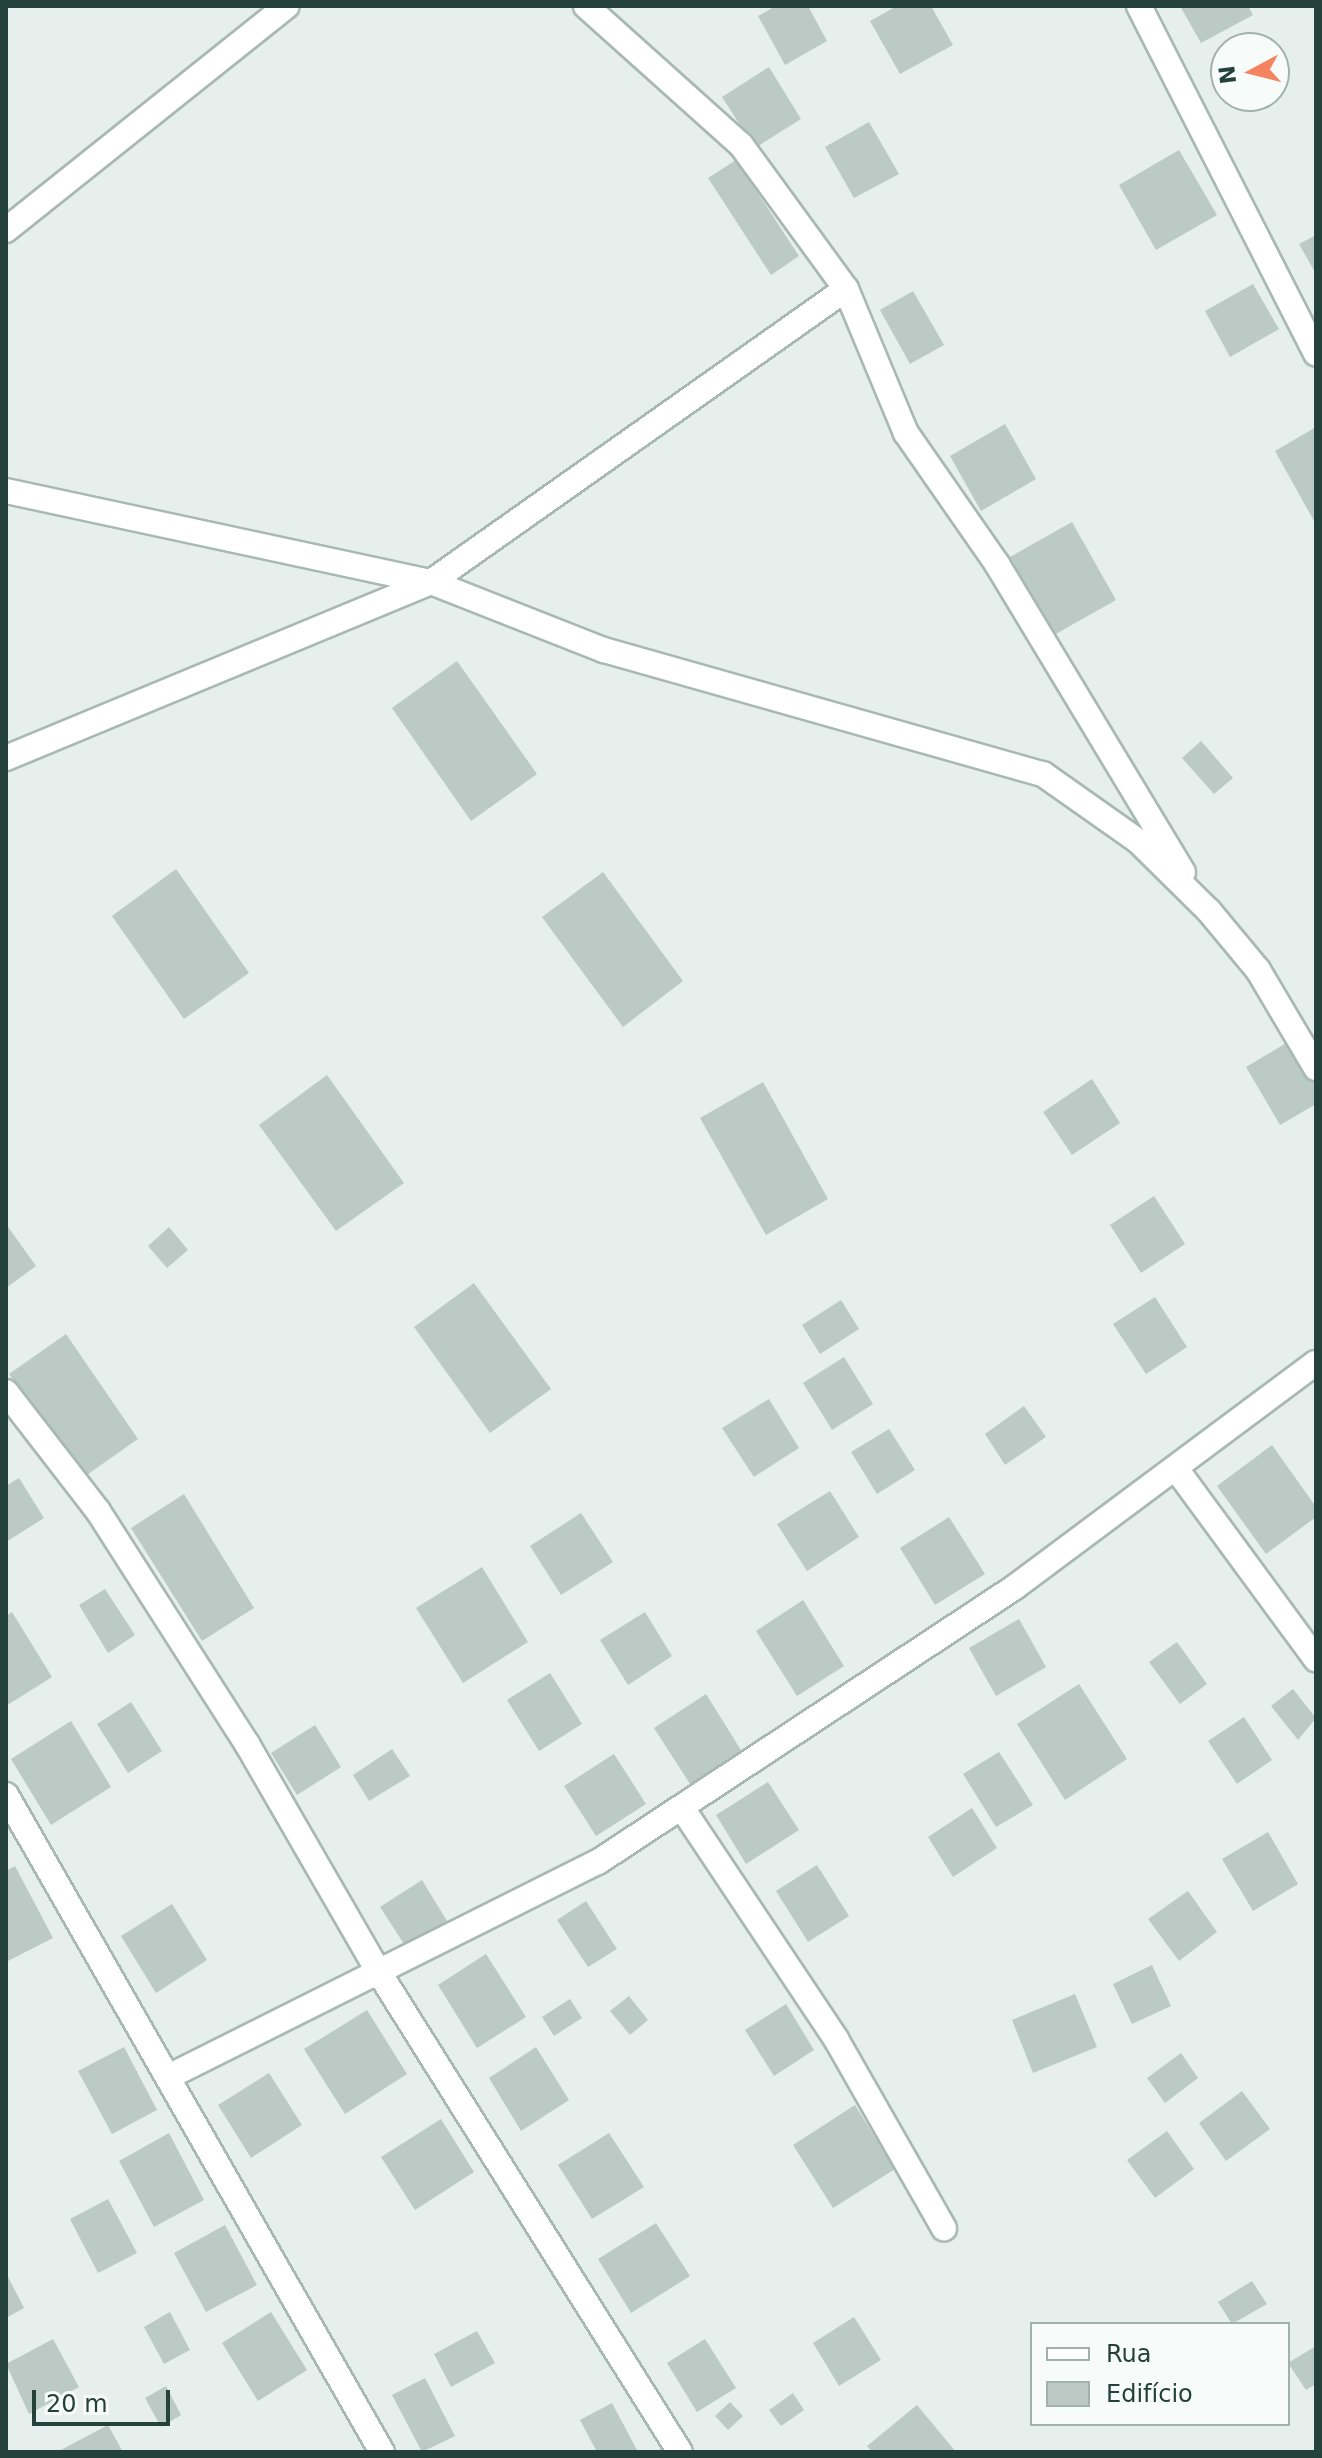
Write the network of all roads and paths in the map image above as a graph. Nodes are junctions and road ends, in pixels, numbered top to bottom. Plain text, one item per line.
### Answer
1 (287, 6) edge
2 (586, 6) edge
3 (1139, 6) edge
4 (6, 230) edge
5 (846, 289) junction
6 (1316, 354) edge
7 (6, 491) edge
8 (431, 582) junction
9 (6, 758) edge
10 (1209, 911) junction
11 (1316, 1068) edge
12 (1316, 1363) edge
13 (6, 1392) edge
14 (1177, 1470) junction
15 (1316, 1659) edge
16 (6, 1795) edge
17 (682, 1808) junction
18 (380, 1974) junction
19 (168, 2077) junction
20 (944, 2228) dead end
21 (382, 2452) edge
22 (680, 2452) edge

1 - 4 street
2 - 5 street
3 - 6 street
5 - 8 street
5 - 10 street
7 - 8 street
8 - 9 street
8 - 10 street
10 - 11 street
12 - 14 street
13 - 18 street
14 - 15 street
14 - 17 street
16 - 19 street
17 - 18 street
17 - 20 street
18 - 19 street
18 - 22 street
19 - 21 street

